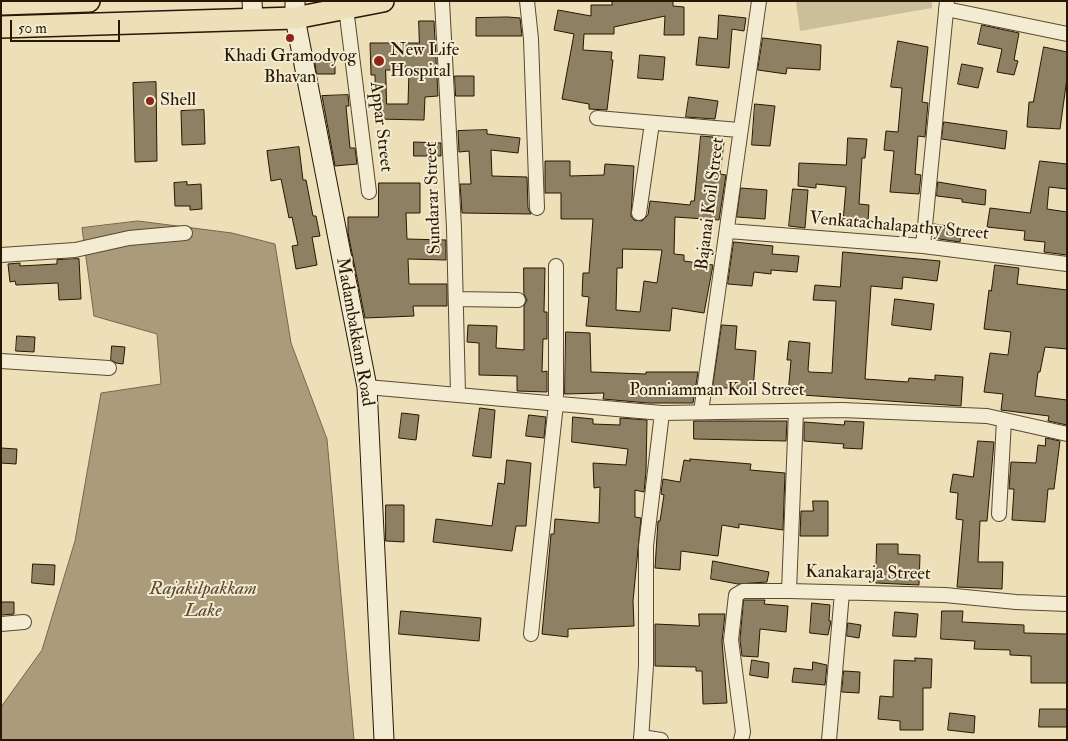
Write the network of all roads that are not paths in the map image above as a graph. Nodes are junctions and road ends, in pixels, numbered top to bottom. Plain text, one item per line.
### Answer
1 (89, 1) edge
2 (383, 1) edge
3 (442, 1) edge
4 (527, 1) edge
5 (759, 1) edge
6 (11, 3) edge
7 (947, 5) edge
8 (346, 8) junction
9 (253, 10) edge
10 (295, 10) edge
11 (1, 27) edge
12 (1067, 34) edge
13 (597, 118) dead end
14 (652, 123) junction
15 (739, 130) junction
16 (369, 192) dead end
17 (537, 208) dead end
18 (639, 212) dead end
19 (728, 231) junction
20 (185, 234) dead end
21 (923, 246) junction
22 (1, 255) edge
23 (1067, 264) edge
24 (556, 266) dead end
25 (456, 299) junction
26 (518, 300) dead end
27 (1, 361) edge
28 (109, 368) dead end
29 (366, 387) junction
30 (458, 394) junction
31 (556, 404) junction
32 (796, 411) junction
33 (701, 412) junction
34 (662, 413) junction
35 (1004, 420) junction
36 (1067, 434) edge
37 (999, 514) dead end
38 (789, 591) junction
39 (842, 593) junction
40 (1067, 604) edge
41 (24, 622) dead end
42 (1, 624) edge
43 (531, 634) dead end
44 (641, 739) edge
45 (384, 740) edge
46 (660, 740) edge
47 (741, 740) edge
48 (829, 740) edge

1 - 6 main road
2 - 8 main road
3 - 25 street, Sundarar Street
4 - 17 street
5 - 15 street, Bajanai Koil Street
7 - 12 street
7 - 21 street
8 - 10 main road
8 - 16 street, Appar Street
9 - 10 main road
9 - 11 main road
10 - 29 street, Madambakkam Road
13 - 14 street
14 - 15 street
14 - 18 street
15 - 19 street, Bajanai Koil Street
19 - 21 street, Venkatachalapathy Street
19 - 33 street, Bajanai Koil Street
20 - 22 street
21 - 23 street, Venkatachalapathy Street
24 - 31 street
25 - 26 street
25 - 30 street, Sundarar Street
27 - 28 street
29 - 30 street, Ponniamman Koil Street
29 - 45 street, Madambakkam Road
30 - 31 street, Ponniamman Koil Street
31 - 34 street, Ponniamman Koil Street
31 - 43 street
32 - 33 street, Ponniamman Koil Street
32 - 35 street, Ponniamman Koil Street
32 - 38 street, Kanakaraja Street
33 - 34 street, Ponniamman Koil Street
34 - 44 street
35 - 36 street, Ponniamman Koil Street
35 - 37 street
38 - 39 street, Kanakaraja Street
38 - 47 street
39 - 40 street, Kanakaraja Street
39 - 48 street
41 - 42 street
44 - 46 street

